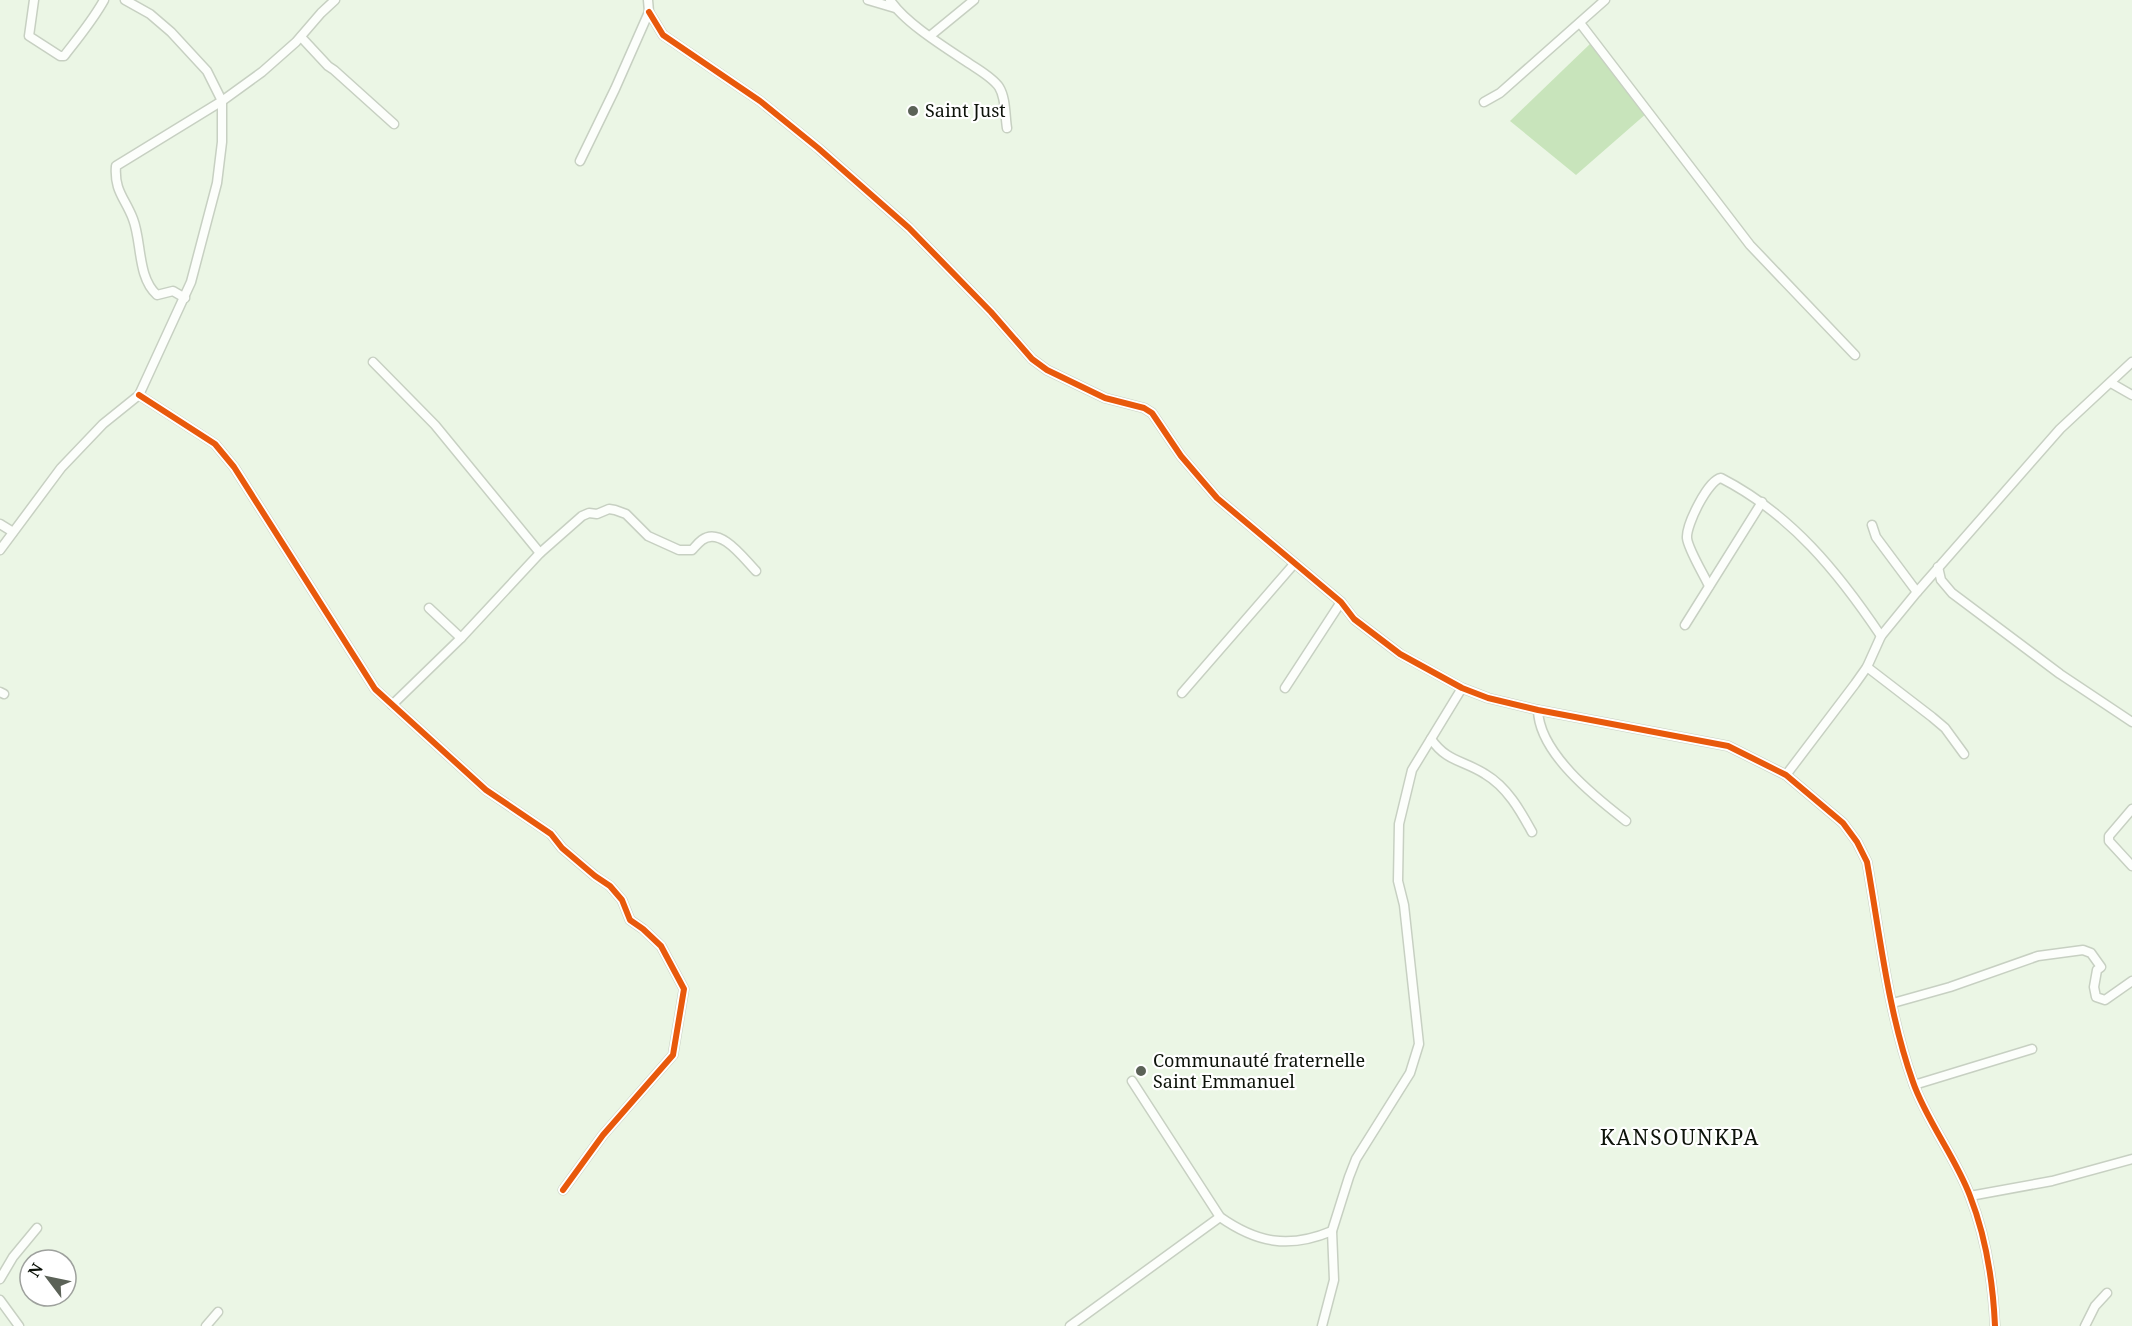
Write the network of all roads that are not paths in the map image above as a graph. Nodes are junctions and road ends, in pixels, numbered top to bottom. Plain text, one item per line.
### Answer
1 (34, 0) edge
2 (104, 0) edge
3 (125, 0) edge
4 (335, 0) edge
5 (648, 0) edge
6 (868, 0) edge
7 (974, 0) edge
8 (1605, 0) edge
9 (893, 4) edge
10 (649, 12) junction
11 (1580, 23) junction
12 (930, 36) junction
13 (302, 37) junction
14 (222, 101) junction
15 (1485, 102) dead end
16 (394, 124) dead end
17 (1007, 128) dead end
18 (580, 161) dead end
19 (185, 298) junction
20 (1855, 355) dead end
21 (373, 362) dead end
22 (2132, 362) edge
23 (2111, 383) junction
24 (140, 394) junction
25 (2132, 395) edge
26 (1762, 502) junction
27 (0, 524) edge
28 (1872, 525) dead end
29 (13, 532) junction
30 (0, 550) edge
31 (540, 553) junction
32 (1294, 564) junction
33 (1938, 567) junction
34 (756, 571) dead end
35 (1709, 586) junction
36 (1917, 592) junction
37 (1341, 602) junction
38 (429, 608) dead end
39 (1685, 625) dead end
40 (1881, 636) junction
41 (461, 638) junction
42 (1867, 667) junction
43 (1285, 688) dead end
44 (1462, 688) junction
45 (1182, 693) dead end
46 (392, 705) junction
47 (1538, 710) junction
48 (2132, 722) edge
49 (1431, 739) junction
50 (1964, 754) dead end
51 (1786, 775) junction
52 (2132, 809) edge
53 (1626, 820) dead end
54 (1532, 832) dead end
55 (2132, 866) edge
56 (2132, 981) edge
57 (1893, 1004) junction
58 (2032, 1050) dead end
59 (1132, 1081) dead end
60 (1914, 1085) junction
61 (2132, 1159) edge
62 (563, 1190) dead end
63 (1970, 1196) junction
64 (1220, 1217) junction
65 (37, 1228) dead end
66 (1332, 1231) junction
67 (0, 1279) edge
68 (2108, 1293) dead end
69 (0, 1300) edge
70 (218, 1312) dead end
71 (19, 1326) edge
72 (206, 1326) edge
73 (1070, 1326) edge
74 (1322, 1326) edge
75 (1995, 1326) edge
76 (2085, 1326) edge

1 - 2 street
3 - 14 street
4 - 13 street
5 - 10 street
6 - 9 street
7 - 12 street
8 - 11 street
9 - 12 street
10 - 18 street
10 - 32 street
11 - 15 street
11 - 20 street
12 - 17 street
13 - 14 street
13 - 16 street
14 - 19 street
14 - 19 street
19 - 24 street
21 - 31 street
22 - 23 street
23 - 25 street
23 - 33 street
24 - 29 street
24 - 46 street
26 - 35 street
26 - 35 street
26 - 40 street
27 - 29 street
28 - 36 street
29 - 30 street
31 - 34 street
31 - 41 street
32 - 37 street
32 - 45 street
33 - 36 street
33 - 48 street
35 - 39 street
36 - 40 street
37 - 43 street
37 - 44 street
38 - 41 street
40 - 42 street
41 - 46 street
42 - 50 street
42 - 51 street
44 - 47 street
44 - 49 street
46 - 62 street
47 - 51 street
47 - 53 street
49 - 54 street
49 - 66 street
51 - 57 street
52 - 55 street
56 - 57 street
57 - 60 street
58 - 60 street
59 - 64 street
60 - 63 street
61 - 63 street
63 - 75 street
64 - 66 street
64 - 73 street
65 - 67 street
66 - 74 street
68 - 76 street
69 - 71 street
70 - 72 street

